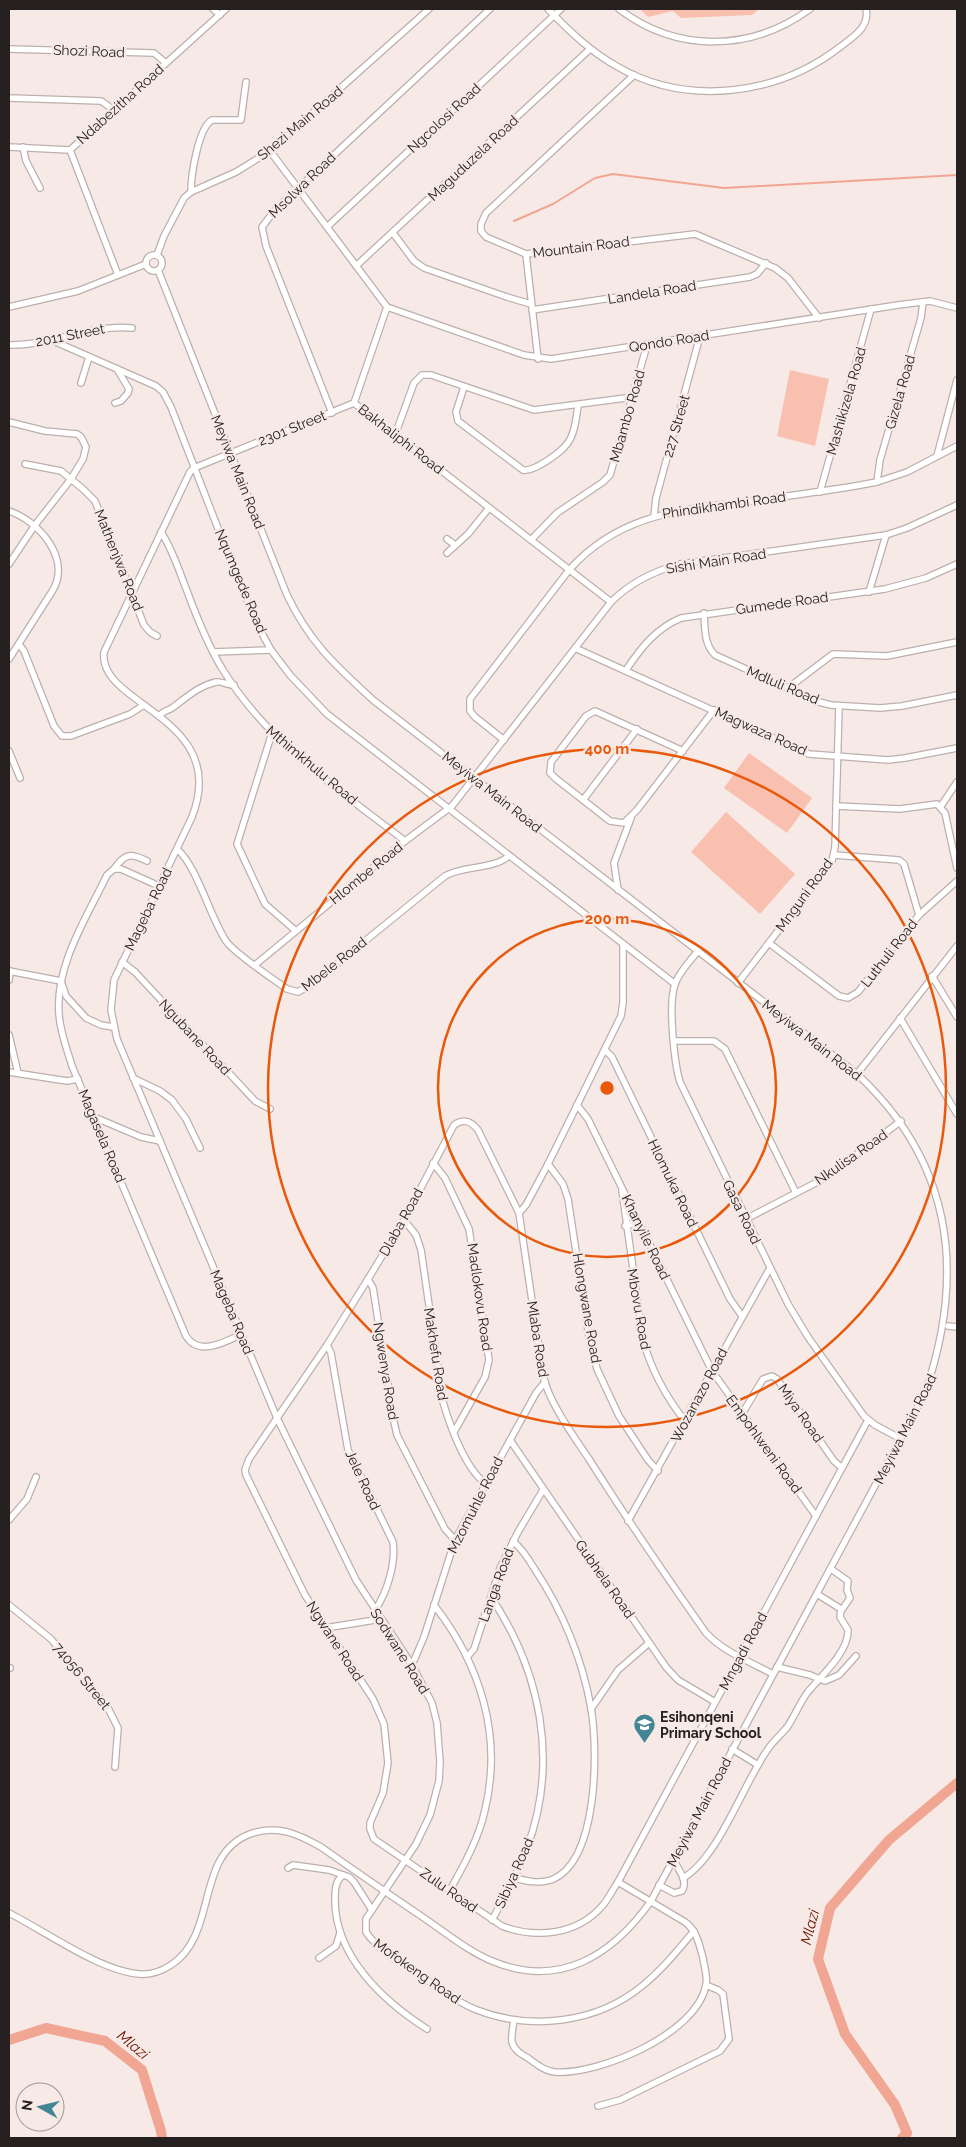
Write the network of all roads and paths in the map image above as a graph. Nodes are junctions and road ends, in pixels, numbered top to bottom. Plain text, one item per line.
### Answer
1 (212, 9) edge
2 (226, 9) edge
3 (429, 9) edge
4 (490, 9) edge
5 (548, 9) edge
6 (561, 9) edge
7 (619, 9) edge
8 (810, 9) edge
9 (866, 9) edge
10 (220, 15) junction
11 (554, 15) junction
12 (9, 48) edge
13 (590, 49) junction
14 (166, 62) junction
15 (634, 75) junction
16 (246, 82) dead end
17 (9, 98) edge
18 (114, 110) junction
19 (9, 147) edge
20 (23, 147) junction
21 (70, 150) junction
22 (270, 151) junction
23 (40, 188) dead end
24 (298, 188) junction
25 (191, 192) junction
26 (327, 227) junction
27 (393, 233) junction
28 (526, 254) junction
29 (157, 255) junction
30 (766, 263) junction
31 (146, 264) junction
32 (356, 266) junction
33 (158, 270) junction
34 (118, 275) junction
35 (923, 302) junction
36 (9, 307) edge
37 (387, 307) junction
38 (532, 307) junction
39 (957, 308) edge
40 (871, 309) junction
41 (819, 318) junction
42 (132, 328) dead end
43 (700, 336) junction
44 (49, 339) junction
45 (647, 344) junction
46 (9, 345) edge
47 (89, 357) junction
48 (538, 358) junction
49 (117, 369) junction
50 (957, 380) edge
51 (81, 383) dead end
52 (464, 387) junction
53 (634, 397) junction
54 (115, 403) dead end
55 (354, 403) junction
56 (578, 406) junction
57 (332, 413) junction
58 (9, 422) edge
59 (395, 435) junction
60 (957, 446) edge
61 (230, 453) junction
62 (937, 456) junction
63 (25, 464) dead end
64 (194, 468) junction
65 (71, 479) junction
66 (877, 482) junction
67 (820, 492) junction
68 (957, 505) edge
69 (489, 508) junction
70 (9, 511) edge
71 (654, 516) junction
72 (35, 525) junction
73 (160, 532) junction
74 (886, 534) junction
75 (447, 539) dead end
76 (531, 540) junction
77 (456, 545) junction
78 (447, 553) dead end
79 (9, 564) edge
80 (957, 564) edge
81 (569, 570) junction
82 (869, 592) junction
83 (131, 593) junction
84 (611, 602) junction
85 (704, 613) junction
86 (157, 636) dead end
87 (957, 642) edge
88 (19, 644) junction
89 (575, 648) junction
90 (271, 650) junction
91 (214, 652) junction
92 (9, 659) edge
93 (626, 670) junction
94 (234, 685) junction
95 (788, 688) junction
96 (957, 695) edge
97 (144, 704) junction
98 (839, 706) junction
99 (714, 710) junction
100 (159, 716) junction
101 (637, 729) junction
102 (272, 733) junction
103 (504, 740) junction
104 (957, 748) edge
105 (9, 751) edge
106 (683, 751) junction
107 (839, 757) junction
108 (20, 778) dead end
109 (474, 778) junction
110 (957, 782) edge
111 (583, 800) junction
112 (836, 806) junction
113 (941, 806) junction
114 (449, 809) junction
115 (632, 816) junction
116 (406, 841) junction
117 (177, 849) junction
118 (834, 855) junction
119 (509, 856) junction
120 (147, 861) dead end
121 (957, 868) edge
122 (114, 869) junction
123 (957, 881) edge
124 (159, 886) junction
125 (618, 890) junction
126 (919, 915) junction
127 (296, 931) junction
128 (770, 942) junction
129 (623, 944) junction
130 (957, 946) edge
131 (698, 951) junction
132 (122, 962) junction
133 (255, 965) junction
134 (9, 971) edge
135 (932, 976) junction
136 (9, 980) edge
137 (61, 981) junction
138 (738, 983) junction
139 (675, 984) junction
140 (900, 1018) junction
141 (957, 1018) edge
142 (114, 1027) junction
143 (9, 1035) edge
144 (674, 1041) junction
145 (605, 1050) junction
146 (9, 1072) edge
147 (18, 1073) junction
148 (857, 1074) junction
149 (133, 1078) junction
150 (78, 1080) junction
151 (577, 1105) junction
152 (270, 1108) dead end
153 (957, 1114) edge
154 (94, 1117) junction
155 (901, 1121) junction
156 (160, 1141) junction
157 (200, 1148) dead end
158 (433, 1163) junction
159 (548, 1164) junction
160 (622, 1188) junction
161 (796, 1193) junction
162 (519, 1213) junction
163 (746, 1219) junction
164 (404, 1220) junction
165 (639, 1222) junction
166 (625, 1226) junction
167 (770, 1268) junction
168 (368, 1279) junction
169 (742, 1316) junction
170 (948, 1326) junction
171 (957, 1327) edge
172 (242, 1334) junction
173 (327, 1345) junction
174 (712, 1371) junction
175 (544, 1382) junction
176 (742, 1414) junction
177 (277, 1418) junction
178 (868, 1420) junction
179 (685, 1421) junction
180 (454, 1432) junction
181 (901, 1439) junction
182 (510, 1440) junction
183 (842, 1468) junction
184 (658, 1471) junction
185 (36, 1477) dead end
186 (485, 1483) junction
187 (543, 1490) junction
188 (816, 1516) junction
189 (9, 1520) edge
190 (628, 1521) junction
191 (455, 1540) junction
192 (513, 1541) junction
193 (830, 1569) junction
194 (817, 1594) junction
195 (491, 1597) junction
196 (9, 1605) edge
197 (434, 1605) junction
198 (375, 1610) junction
199 (841, 1611) junction
200 (381, 1619) junction
201 (325, 1628) junction
202 (650, 1643) junction
203 (468, 1656) junction
204 (856, 1656) dead end
205 (740, 1657) junction
206 (412, 1664) junction
207 (777, 1667) junction
208 (773, 1674) junction
209 (818, 1679) junction
210 (715, 1702) junction
211 (591, 1709) junction
212 (732, 1749) junction
213 (758, 1765) junction
214 (115, 1767) dead end
215 (674, 1859) junction
216 (406, 1860) junction
217 (288, 1868) dead end
218 (342, 1875) junction
219 (514, 1878) junction
220 (684, 1878) junction
221 (618, 1882) junction
222 (659, 1885) junction
223 (450, 1890) junction
224 (385, 1892) junction
225 (651, 1901) junction
226 (372, 1910) junction
227 (9, 1913) edge
228 (492, 1920) junction
229 (694, 1931) junction
230 (340, 1933) junction
231 (319, 1958) dead end
232 (706, 1985) junction
233 (514, 2020) junction
234 (427, 2029) dead end
235 (598, 2106) dead end

1 - 10 street
2 - 10 street, Ndabezitha Road
3 - 22 street, Shezi Main Road
4 - 24 street, Msolwa Road
5 - 11 street
6 - 11 street, Ngcolosi Road
7 - 8 street
9 - 15 street
10 - 14 street, Ndabezitha Road
11 - 13 street
11 - 26 street, Ngcolosi Road
12 - 14 street, Shozi Road
13 - 15 street
13 - 27 street, Maguduzela Road
14 - 18 street, Ndabezitha Road
15 - 28 street, Mountain Road
16 - 25 street
17 - 18 street
18 - 21 street, Ndabezitha Road
19 - 20 street
20 - 21 street
20 - 23 street
21 - 34 street, Ndabezitha Road
22 - 24 street
22 - 25 street, Shezi Main Road
24 - 26 street
24 - 57 street, Msolwa Road
25 - 29 street, Shezi Main Road
26 - 32 street
27 - 32 street, Maguduzela Road
27 - 38 street, Landela Road
28 - 30 street, Mountain Road
28 - 38 street
29 - 31 street, Shezi Main Road
29 - 33 street, Shezi Main Road
30 - 38 street, Landela Road
30 - 41 street, Mountain Road
31 - 33 street
31 - 34 street, Shezi Main Road
32 - 37 street
33 - 61 street, Meyiwa Main Road
34 - 36 street, Shezi Main Road
35 - 39 street, Qondo Road
35 - 40 street, Qondo Road
35 - 66 street, Gizela Road
37 - 48 street, Qondo Road
37 - 55 street, Bakhaliphi Road
38 - 48 street
40 - 41 street, Qondo Road
40 - 67 street, Mashikizela Road
41 - 43 street, Qondo Road
42 - 44 street, 2011 Street
43 - 45 street, Qondo Road
43 - 71 street, 227 Street
44 - 46 street, 2011 Street
44 - 47 street, Nqumgede Road
45 - 48 street, Qondo Road
45 - 53 street, Mbambo Road
47 - 49 street, Nqumgede Road
47 - 51 street
49 - 54 street
49 - 64 street, Nqumgede Road
50 - 62 street
52 - 56 street
52 - 56 street
52 - 59 street
53 - 56 street
53 - 76 street, Mbambo Road
55 - 57 street, 2301 Street
55 - 59 street, Bakhaliphi Road
57 - 61 street, 2301 Street
58 - 65 street
59 - 69 street, Bakhaliphi Road
60 - 62 street, Phindikhambi Road
61 - 64 street
61 - 109 street, Meyiwa Main Road
62 - 66 street, Phindikhambi Road
63 - 65 street, Mathenjwa Road
64 - 73 street, Mageba Road
64 - 90 street, Nqumgede Road
65 - 72 street
65 - 83 street, Mathenjwa Road
66 - 67 street, Phindikhambi Road
67 - 71 street, Phindikhambi Road
68 - 74 street, Sishi Main Road
69 - 76 street, Bakhaliphi Road
69 - 77 street
70 - 72 street
71 - 81 street, Phindikhambi Road
72 - 79 street
72 - 88 street
73 - 83 street, Mageba Road
73 - 91 street, Mthimkhulu Road
74 - 82 street
74 - 84 street, Sishi Main Road
75 - 77 street
76 - 81 street, Bakhaliphi Road
77 - 78 street
80 - 82 street, Gumede Road
81 - 84 street, Bakhaliphi Road
81 - 103 street, Phindikhambi Road
82 - 85 street, Gumede Road
83 - 86 street, Mathenjwa Road
83 - 97 street, Mageba Road
84 - 89 street, Sishi Main Road
85 - 93 street, Gumede Road
85 - 95 street, Mdluli Road
87 - 95 street
88 - 92 street
88 - 97 street
89 - 93 street, Magwaza Road
89 - 103 street, Sishi Main Road
90 - 91 street
90 - 114 street, Nqumgede Road
91 - 94 street, Mthimkhulu Road
93 - 99 street, Magwaza Road
94 - 100 street
94 - 102 street, Mthimkhulu Road
95 - 98 street, Mdluli Road
96 - 98 street, Mdluli Road
97 - 100 street, Mageba Road
98 - 107 street, Mnguni Road
99 - 106 street
99 - 107 street, Magwaza Road
100 - 117 street, Mageba Road
101 - 106 street
101 - 111 street
101 - 111 street
102 - 116 street, Mthimkhulu Road
102 - 127 street
103 - 109 street, Sishi Main Road
104 - 107 street, Magwaza Road
105 - 108 street
106 - 115 street
107 - 112 street, Mnguni Road
109 - 114 street, Hlombe Road
109 - 125 street, Meyiwa Main Road
110 - 113 street
111 - 115 street
112 - 113 street
112 - 118 street, Mnguni Road
113 - 121 street
114 - 116 street, Hlombe Road
114 - 119 street, Nqumgede Road
115 - 125 street
116 - 127 street, Hlombe Road
117 - 124 street, Mageba Road
117 - 133 street, Mbele Road
118 - 126 street
118 - 128 street, Mnguni Road
119 - 129 street, Nqumgede Road
119 - 133 street, Mbele Road
120 - 122 street
122 - 124 street
122 - 137 street, Magasela Road
123 - 126 street, Luthuli Road
124 - 132 street, Mageba Road
125 - 131 street, Meyiwa Main Road
126 - 128 street, Luthuli Road
127 - 133 street, Hlombe Road
128 - 138 street, Mnguni Road
129 - 139 street, Nqumgede Road
129 - 145 street
130 - 135 street
131 - 138 street, Meyiwa Main Road
131 - 139 street
132 - 142 street, Mageba Road
132 - 152 street, Ngubane Road
134 - 136 street
134 - 137 street
135 - 140 street
135 - 141 street
137 - 142 street
137 - 150 street, Magasela Road
138 - 148 street, Meyiwa Main Road
139 - 144 street, Gasa Road
140 - 148 street
140 - 153 street
142 - 149 street, Mageba Road
143 - 147 street
144 - 161 street
144 - 163 street, Gasa Road
145 - 151 street
145 - 169 street, Hlomuka Road
146 - 147 street
147 - 150 street
148 - 155 street, Meyiwa Main Road
149 - 156 street, Mageba Road
149 - 157 street
150 - 154 street, Magasela Road
151 - 159 street
151 - 160 street, Khanyile Road
154 - 156 street
154 - 172 street, Magasela Road
155 - 161 street, Nkulisa Road
155 - 170 street, Meyiwa Main Road
156 - 172 street, Mageba Road
158 - 162 street, Dlaba Road
158 - 164 street, Dlaba Road
158 - 180 street, Madlokovu Road
159 - 162 street
159 - 184 street, Hlongwane Road
160 - 165 street, Khanyile Road
160 - 166 street, Mbovu Road
161 - 163 street, Nkulisa Road
162 - 175 street, Mlaba Road
163 - 167 street, Gasa Road
164 - 168 street, Dlaba Road
164 - 180 street, Makhefu Road
165 - 166 street
165 - 174 street, Khanyile Road
166 - 179 street, Mbovu Road
167 - 169 street, Wozanazo Road
167 - 178 street, Gasa Road
168 - 173 street, Dlaba Road
168 - 191 street, Ngwenya Road
169 - 174 street, Wozanazo Road
170 - 171 street
170 - 181 street, Meyiwa Main Road
172 - 177 street, Mageba Road
173 - 177 street, Dlaba Road
173 - 198 street, Jele Road
174 - 176 street, Empohlweni Road
174 - 179 street, Wozanazo Road
175 - 182 street, Mzomuhle Road
175 - 190 street, Mlaba Road
176 - 183 street, Miya Road
176 - 188 street, Empohlweni Road
177 - 198 street, Sodwane Road
177 - 201 street, Ngwane Road
178 - 181 street, Gasa Road
178 - 183 street, Mngadi Road
179 - 184 street, Wozanazo Road
180 - 186 street, Makhefu Road
181 - 193 street, Meyiwa Main Road
182 - 186 street, Mzomuhle Road
182 - 187 street, Gubhela Road
183 - 188 street, Mngadi Road
184 - 190 street, Wozanazo Road
185 - 189 street
186 - 191 street, Mzomuhle Road
187 - 192 street, Langa Road
187 - 202 street, Gubhela Road
188 - 205 street, Mngadi Road
190 - 205 street, Mlaba Road
191 - 197 street, Mzomuhle Road
192 - 195 street, Langa Road
192 - 211 street
193 - 194 street, Meyiwa Main Road
193 - 199 street
194 - 199 street
194 - 207 street, Meyiwa Main Road
195 - 203 street, Langa Road
195 - 219 street, Sibiya Road
196 - 214 street, 74056 Street
197 - 203 street
197 - 206 street, Mzomuhle Road
198 - 200 street, Sodwane Road
199 - 209 street
200 - 201 street
200 - 206 street, Sodwane Road
201 - 216 street, Ngwane Road
202 - 210 street, Gubhela Road
202 - 211 street
203 - 223 street
204 - 209 street
205 - 208 street, Mlaba Road
205 - 210 street, Mngadi Road
206 - 216 street, Sodwane Road
207 - 208 street, Meyiwa Main Road
207 - 209 street
208 - 212 street, Meyiwa Main Road
209 - 213 street
210 - 221 street, Mngadi Road
211 - 219 street
212 - 213 street
212 - 215 street, Meyiwa Main Road
213 - 220 street
215 - 220 street
215 - 222 street, Meyiwa Main Road
216 - 223 street, Zulu Road
216 - 224 street, Sodwane Road
217 - 218 street
218 - 226 street
218 - 230 street
219 - 228 street, Sibiya Road
220 - 222 street
221 - 225 street
221 - 228 street, Zulu Road
222 - 225 street, Meyiwa Main Road
223 - 228 street, Zulu Road
224 - 225 street, Meyiwa Main Road
224 - 226 street, Mofokeng Road
224 - 227 street, Meyiwa Main Road
225 - 229 street
226 - 233 street, Mofokeng Road
229 - 232 street
229 - 233 street, Mofokeng Road
230 - 231 street
230 - 234 street
232 - 233 street
232 - 235 street

